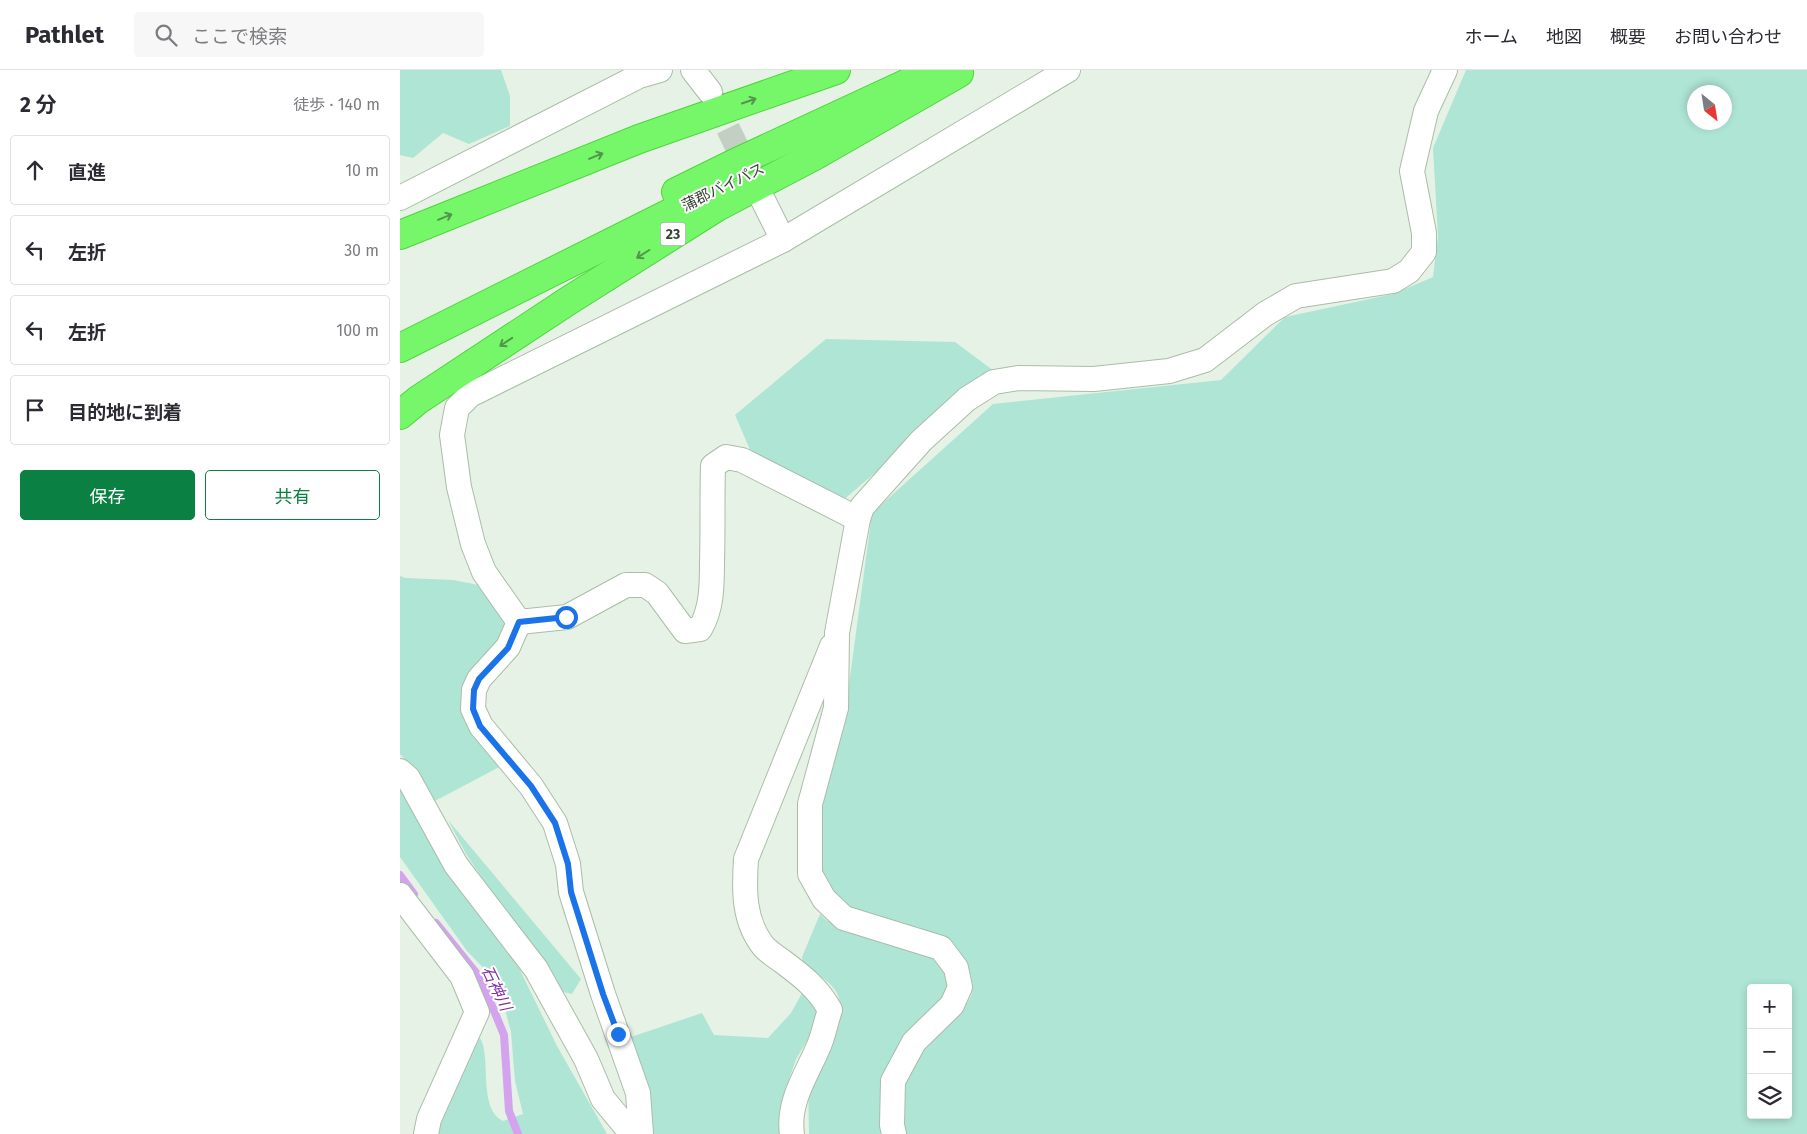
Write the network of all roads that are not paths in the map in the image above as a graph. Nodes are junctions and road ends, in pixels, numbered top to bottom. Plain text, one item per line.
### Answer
1 (660, 70) edge
2 (693, 70) edge
3 (836, 70) edge
4 (1068, 70) edge
5 (1445, 70) edge
6 (953, 71) edge
7 (710, 92) tunnel mouth
8 (400, 198) edge
9 (763, 200) tunnel mouth
10 (400, 235) edge
11 (783, 240) junction
12 (400, 330) edge
13 (400, 348) edge
14 (400, 415) edge
15 (858, 518) junction
16 (519, 622) junction
17 (837, 633) junction
18 (400, 771) edge
19 (400, 896) edge
20 (426, 1134) edge
21 (632, 1134) edge
22 (641, 1134) edge
23 (792, 1134) edge
24 (894, 1134) edge

1 - 8 street
2 - 7 street
10 -> 3 highway
4 - 11 street
5 - 15 street
6 - 12 highway, 蒲郡バイパス / 23
6 - 13 highway, 蒲郡バイパス / 23
6 -> 14 highway, 23
9 - 11 street
11 - 16 street
15 - 16 street
15 - 17 street
16 - 22 street
17 - 23 street
17 - 24 street
18 - 21 street
19 - 20 street

